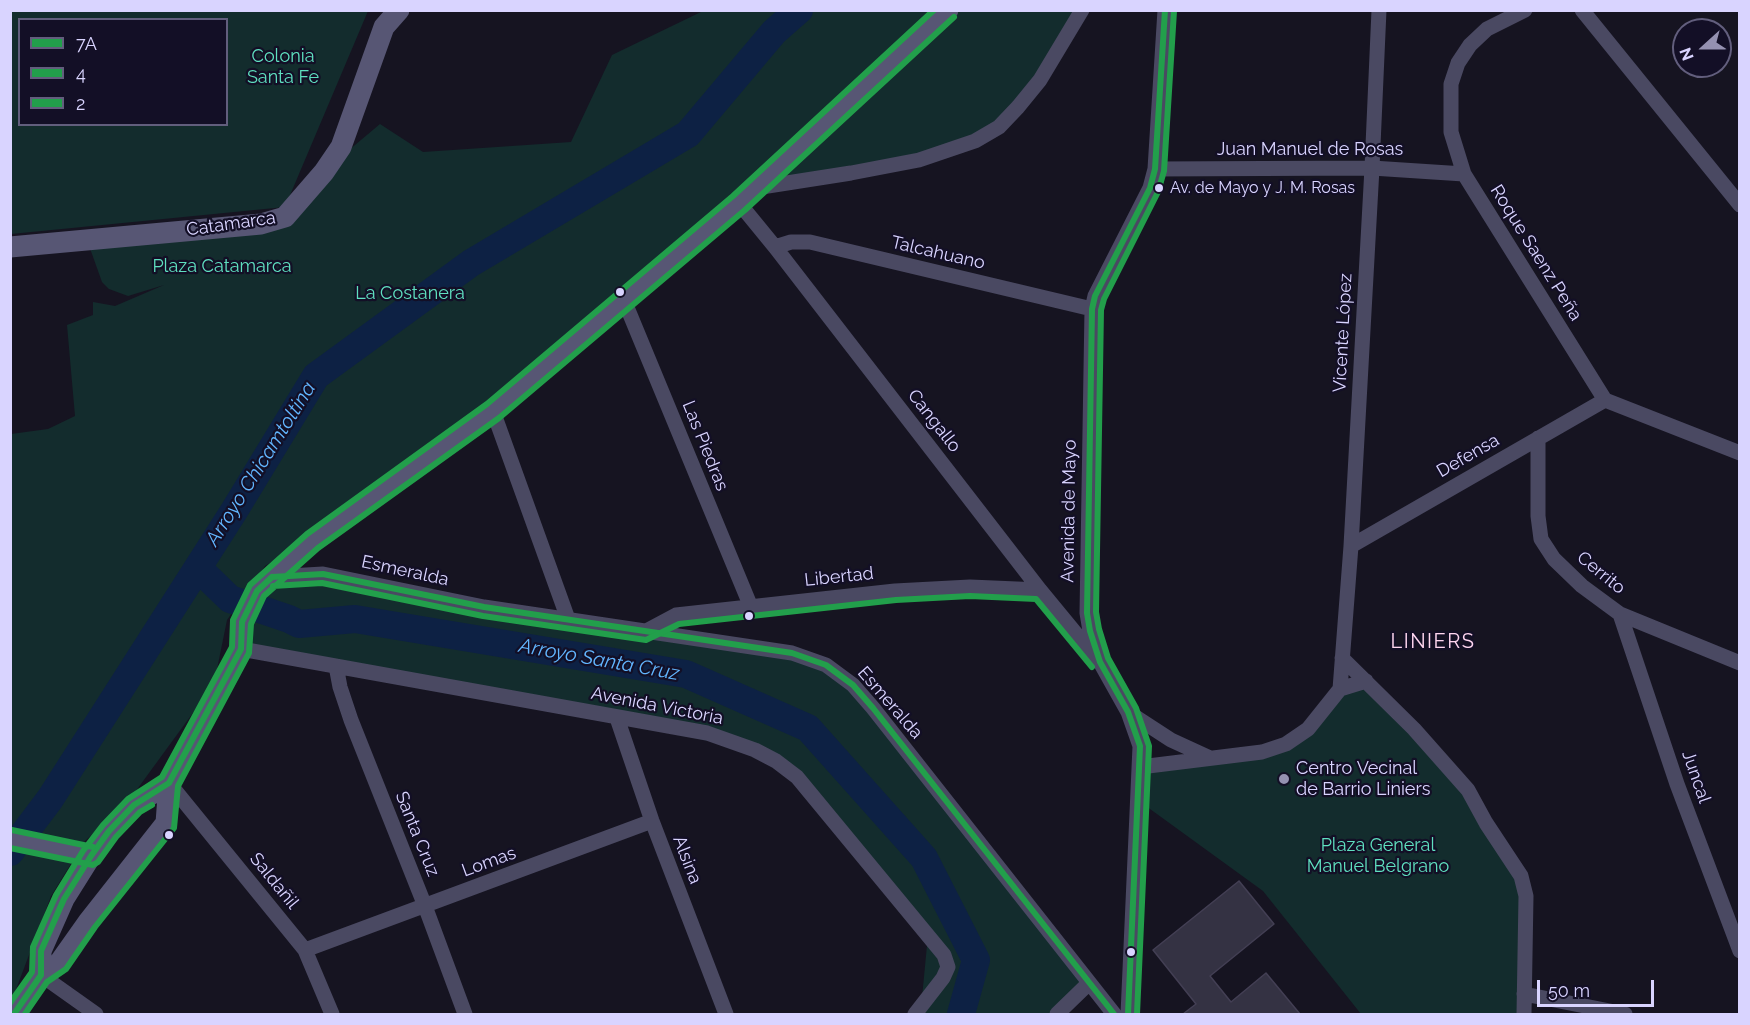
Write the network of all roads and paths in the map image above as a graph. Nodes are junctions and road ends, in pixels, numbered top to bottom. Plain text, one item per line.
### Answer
1 (399, 10) edge
2 (948, 10) edge
3 (1082, 10) edge
4 (1165, 10) edge
5 (1379, 10) edge
6 (1525, 10) edge
7 (1582, 10) edge
8 (1372, 168) junction
9 (1155, 169) junction
10 (1464, 174) junction
11 (754, 188) junction
12 (739, 203) junction
13 (1740, 205) edge
14 (10, 247) edge
15 (775, 247) junction
16 (624, 300) junction
17 (1092, 309) junction
18 (1605, 400) junction
19 (493, 411) junction
20 (1538, 438) junction
21 (1740, 453) edge
22 (1351, 546) junction
23 (264, 584) junction
24 (1040, 590) junction
25 (751, 606) junction
26 (1620, 614) junction
27 (568, 619) junction
28 (646, 631) junction
29 (240, 649) junction
30 (1342, 658) junction
31 (1100, 662) junction
32 (1740, 663) edge
33 (336, 666) junction
34 (1366, 681) junction
35 (1340, 689) junction
36 (1128, 712) junction
37 (617, 718) junction
38 (1208, 757) junction
39 (1140, 766) junction
40 (169, 783) junction
41 (652, 821) junction
42 (10, 839) edge
43 (91, 856) junction
44 (425, 906) junction
45 (305, 950) junction
46 (1740, 951) edge
47 (41, 975) junction
48 (1089, 983) junction
49 (1524, 994) junction
50 (720, 1013) edge
51 (14, 1014) edge
52 (96, 1014) edge
53 (332, 1014) edge
54 (465, 1014) edge
55 (915, 1014) edge
56 (1057, 1014) edge
57 (1114, 1014) edge
58 (1128, 1014) edge
59 (1524, 1014) edge
60 (1625, 1014) edge

1 - 14 street, Catamarca
2 - 11 street
3 - 11 street
4 - 9 street, Avenida de Mayo
5 - 8 street, Vicente López
6 - 10 street, Roque Saenz Peña
7 - 13 street
8 - 9 street, Juan Manuel de Rosas
8 - 10 street, Juan Manuel de Rosas
8 - 22 street, Vicente López
9 - 17 street, Avenida de Mayo
10 - 18 street, Roque Saenz Peña
11 - 12 street
12 - 15 street, Cangallo
12 - 16 street
15 - 17 street, Talcahuano
15 - 24 street, Cangallo
16 - 19 street
16 - 25 street, Las Piedras
17 - 31 street, Avenida de Mayo
18 - 20 street, Defensa
18 - 21 street
19 - 23 street
19 - 27 street
20 - 22 street, Defensa
20 - 26 street, Cerrito
22 - 30 street, Vicente López
23 - 27 street, Esmeralda
23 - 29 street
24 - 25 street, Libertad
24 - 31 street, Cangallo
25 - 28 street, Libertad
26 - 32 street, Cerrito
26 - 46 street, Juncal
27 - 28 street, Esmeralda
28 - 48 street, Esmeralda
29 - 33 street, Avenida Victoria
29 - 40 street
30 - 34 street
30 - 35 street, Vicente López
31 - 36 street, Avenida de Mayo
33 - 37 street, Avenida Victoria
33 - 44 street, Santa Cruz
34 - 35 street
34 - 49 street
35 - 38 street
36 - 38 street
36 - 39 street, Avenida de Mayo
37 - 41 street, Alsina
37 - 55 street, Avenida Victoria
38 - 39 street
39 - 58 street, Avenida de Mayo
40 - 43 street
40 - 45 street, Saldañil
40 - 47 street
41 - 44 street, Lomas
41 - 50 street, Alsina
42 - 43 street
43 - 47 street
44 - 45 street, Lomas
44 - 54 street, Santa Cruz
45 - 53 street, Saldañil
47 - 51 street
47 - 52 street
48 - 56 street
48 - 57 street, Esmeralda
49 - 59 street
49 - 60 street

